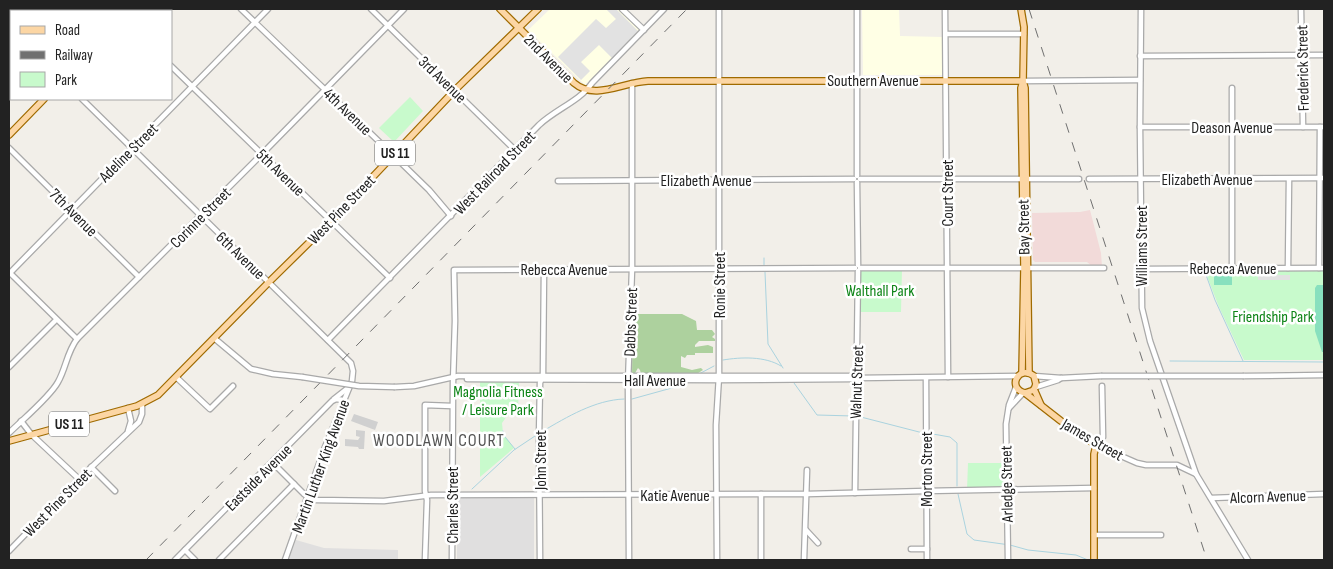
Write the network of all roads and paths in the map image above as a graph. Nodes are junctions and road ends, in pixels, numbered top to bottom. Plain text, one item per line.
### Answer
1 (241, 9) edge
2 (268, 9) edge
3 (371, 9) edge
4 (404, 9) edge
5 (500, 9) edge
6 (538, 9) edge
7 (622, 9) edge
8 (664, 9) edge
9 (719, 9) edge
10 (858, 9) edge
11 (945, 9) edge
12 (1021, 9) edge
13 (1140, 9) edge
14 (1301, 9) edge
15 (255, 22) junction
16 (387, 26) junction
17 (519, 28) junction
18 (644, 30) junction
19 (946, 34) junction
20 (1024, 34) junction
21 (1302, 55) junction
22 (1324, 55) edge
23 (1140, 56) junction
24 (172, 67) edge
25 (858, 80) junction
26 (947, 80) junction
27 (1140, 80) junction
28 (719, 81) junction
29 (1023, 81) junction
30 (632, 83) junction
31 (192, 87) junction
32 (1232, 88) dead end
33 (325, 89) junction
34 (606, 89) joint
35 (455, 90) junction
36 (586, 91) junction
37 (43, 100) edge
38 (83, 100) edge
39 (1140, 127) junction
40 (1233, 127) junction
41 (1303, 127) junction
42 (1322, 127) edge
43 (9, 135) edge
44 (9, 148) edge
45 (132, 149) junction
46 (515, 150) junction
47 (262, 154) junction
48 (393, 155) junction
49 (1289, 178) junction
50 (1322, 178) edge
51 (857, 179) junction
52 (1079, 179) dead end
53 (1089, 179) dead end
54 (1141, 179) junction
55 (1232, 179) junction
56 (632, 180) junction
57 (719, 180) junction
58 (947, 180) junction
59 (1025, 180) junction
60 (558, 181) dead end
61 (71, 210) junction
62 (201, 216) junction
63 (451, 216) junction
64 (331, 221) junction
65 (858, 268) junction
66 (948, 268) junction
67 (1026, 268) junction
68 (1104, 268) dead end
69 (1232, 268) junction
70 (1288, 268) junction
71 (1322, 268) edge
72 (544, 269) junction
73 (632, 269) junction
74 (718, 269) junction
75 (1141, 269) junction
76 (454, 270) joint
77 (9, 273) edge
78 (139, 277) junction
79 (390, 278) junction
80 (269, 282) junction
81 (56, 320) junction
82 (214, 338) junction
83 (78, 339) junction
84 (328, 340) junction
85 (9, 368) edge
86 (353, 371) joint
87 (1032, 375) junction
88 (1324, 375) edge
89 (176, 377) junction
90 (453, 377) junction
91 (948, 377) junction
92 (542, 378) junction
93 (628, 378) junction
94 (718, 378) junction
95 (857, 378) junction
96 (926, 378) junction
97 (1061, 378) junction
98 (1018, 379) junction
99 (233, 386) dead end
100 (1102, 386) dead end
101 (349, 387) junction
102 (1035, 388) junction
103 (1024, 393) junction
104 (343, 400) junction
105 (332, 401) junction
106 (142, 404) junction
107 (1041, 405) junction
108 (452, 406) junction
109 (128, 408) junction
110 (1009, 408) junction
111 (21, 421) junction
112 (127, 432) junction
113 (9, 433) edge
114 (32, 434) junction
115 (9, 441) edge
116 (1098, 446) junction
117 (272, 462) junction
118 (91, 468) junction
119 (807, 470) dead end
120 (1196, 474) junction
121 (79, 479) junction
122 (294, 484) junction
123 (1094, 488) junction
124 (1007, 490) junction
125 (115, 491) dead end
126 (926, 491) junction
127 (855, 493) junction
128 (761, 494) junction
129 (807, 494) junction
130 (1324, 494) edge
131 (426, 495) junction
132 (452, 495) junction
133 (540, 495) junction
134 (628, 495) junction
135 (717, 495) junction
136 (308, 498) junction
137 (1211, 498) junction
138 (806, 530) junction
139 (1094, 535) junction
140 (1162, 535) dead end
141 (818, 542) dead end
142 (927, 549) junction
143 (185, 550) junction
144 (911, 550) dead end
145 (9, 551) edge
146 (175, 560) edge
147 (195, 560) edge
148 (219, 560) edge
149 (285, 560) edge
150 (425, 560) edge
151 (452, 560) edge
152 (540, 560) edge
153 (629, 560) edge
154 (718, 560) edge
155 (762, 560) edge
156 (804, 560) edge
157 (928, 560) edge
158 (1008, 560) edge
159 (1094, 560) edge
160 (1248, 560) edge

1 - 15 street, 4th Avenue
2 - 15 street, Adeline Street
3 - 16 street, 3rd Avenue
4 - 16 street, Corinne Street
5 - 17 main road, 2nd Avenue
6 - 17 main road, West Pine Street / US 11
7 - 18 street
8 - 18 street, West Railroad Street
9 - 28 street, Ronie Street
10 - 25 street, Walnut Street
11 - 19 street, Court Street
12 - 20 main road, Bay Street
13 - 23 street, Williams Street
14 - 21 street, Frederick Street
15 - 31 street, Adeline Street
15 - 33 street, 4th Avenue
16 - 33 street, Corinne Street
16 - 35 street, 3rd Avenue
17 - 35 main road, West Pine Street / US 11
17 - 36 main road, 2nd Avenue
18 - 36 street, West Railroad Street
19 - 20 street
19 - 26 street, Court Street
20 - 29 main road, Bay Street
21 - 22 street
21 - 23 street
21 - 41 street, Frederick Street
23 - 27 street, Williams Street
24 - 31 street, 5th Avenue
25 - 26 main road, Southern Avenue
25 - 28 main road, Southern Avenue
25 - 51 street, Walnut Street
26 - 29 main road, Southern Avenue
26 - 58 street, Court Street
27 - 29 street, Southern Avenue
27 - 39 street, Williams Street
28 - 30 main road, Southern Avenue
28 - 57 street, Ronie Street
29 - 59 main road, Bay Street
30 - 34 main road, Southern Avenue
30 - 56 street, Dabbs Street
31 - 45 street, Adeline Street
31 - 47 street, 5th Avenue
32 - 40 street
33 - 47 street, Corinne Street
33 - 48 street, 4th Avenue
34 - 36 main road, 2nd Avenue
35 - 46 street, 3rd Avenue
35 - 48 main road, West Pine Street / US 11
36 - 46 street, West Railroad Street
37 - 43 main road
38 - 45 street, 6th Avenue
39 - 40 street, Deason Avenue
39 - 54 street, Williams Street
40 - 41 street, Deason Avenue
40 - 55 street
41 - 42 street, Deason Avenue
42 - 50 street, Frederick Street
44 - 61 street, 7th Avenue
45 - 61 street, Adeline Street
45 - 62 street, 6th Avenue
46 - 63 street, West Railroad Street
47 - 62 street, Corinne Street
47 - 64 street, 5th Avenue
48 - 63 street, 4th Avenue
48 - 64 main road, West Pine Street / US 11
49 - 50 street, Elizabeth Avenue
49 - 55 street, Elizabeth Avenue
49 - 70 street
50 - 71 street, Frederick Street
51 - 57 street, Elizabeth Avenue
51 - 58 street, Elizabeth Avenue
51 - 65 street, Walnut Street
52 - 59 street, Elizabeth Avenue
53 - 54 street, Elizabeth Avenue
54 - 55 street, Elizabeth Avenue
54 - 75 street, Williams Street
55 - 69 street
56 - 57 street, Elizabeth Avenue
56 - 60 street, Elizabeth Avenue
56 - 73 street, Dabbs Street
57 - 74 street, Ronie Street
58 - 59 street, Elizabeth Avenue
58 - 66 street, Court Street
59 - 67 main road, Bay Street
61 - 77 street, Adeline Street
61 - 78 street, 7th Avenue
62 - 78 street, Corinne Street
62 - 80 street, 6th Avenue
63 - 79 street, West Railroad Street
64 - 79 street, 5th Avenue
64 - 80 main road, West Pine Street / US 11
65 - 66 street, Rebecca Avenue
65 - 74 street, Rebecca Avenue
65 - 95 street, Walnut Street
66 - 67 street, Rebecca Avenue
66 - 91 street, Court Street
67 - 68 street, Rebecca Avenue
67 - 87 main road, Bay Street
67 - 98 main road, Bay Street
69 - 70 street, Rebecca Avenue
69 - 75 street, Rebecca Avenue
70 - 71 street, Rebecca Avenue
72 - 73 street, Rebecca Avenue
72 - 76 street, Rebecca Avenue
72 - 92 street, John Street
73 - 74 street, Rebecca Avenue
73 - 93 street, Dabbs Street
74 - 94 street, Ronie Street
75 - 120 street, Williams Street
76 - 90 street, Charles Street
77 - 81 street
78 - 83 street, Corinne Street
79 - 84 street, West Railroad Street
80 - 82 main road, West Pine Street / US 11
80 - 84 street, 6th Avenue
81 - 83 street
81 - 85 street
82 - 89 main road, West Pine Street / US 11
82 - 90 street, Hall Avenue, bridge
83 - 111 street, Corinne Street
84 - 86 street, 6th Avenue
86 - 101 street, Martin Luther King Avenue
87 - 97 street
87 - 98 main road
87 - 102 main road, Bay Street
88 - 97 street, bridge
89 - 99 street
89 - 106 main road, West Pine Street / US 11
90 - 92 street, Hall Avenue
90 - 108 street, Charles Street
91 - 96 street, Hall Avenue
91 - 98 street, Hall Avenue
92 - 93 street, Hall Avenue
92 - 133 street, John Street
93 - 94 street, Hall Avenue
93 - 134 street, Dabbs Street
94 - 95 street, Hall Avenue
94 - 135 street, Ronie Street
95 - 96 street, Hall Avenue
95 - 127 street, Walnut Street
96 - 126 street, Morton Street
97 - 102 street
98 - 103 main road, James Street
98 - 110 street, Arledge Street
100 - 116 street
101 - 104 street, Martin Luther King Avenue
101 - 105 street, Eastside Avenue
102 - 103 main road
102 - 107 main road, James Street
103 - 107 main road, James Street
103 - 110 street
104 - 105 street
104 - 136 street, Martin Luther King Avenue
105 - 117 street, Eastside Avenue
106 - 109 main road, West Pine Street / US 11
106 - 112 street, West Pine Street
107 - 116 main road, James Street
108 - 131 street
108 - 132 street, Charles Street
109 - 112 street
109 - 114 main road, US 11
110 - 124 street, Arledge Street
111 - 113 street, Corinne Street
111 - 114 street
112 - 118 street, West Pine Street
114 - 115 main road, US 11
114 - 121 street
116 - 120 street, James Street
116 - 123 main road
117 - 122 street
117 - 143 street, Eastside Avenue
118 - 121 street, West Pine Street
118 - 125 street
119 - 129 street
120 - 137 street
121 - 145 street, West Pine Street
122 - 136 street
122 - 148 street
123 - 124 street, Katie Avenue
123 - 139 main road
124 - 126 street, Katie Avenue
124 - 158 street, Arledge Street
126 - 127 street, Katie Avenue
126 - 142 street, Morton Street
127 - 129 street, Katie Avenue
128 - 129 street, Katie Avenue
128 - 135 street, Katie Avenue
128 - 155 street
129 - 138 street
130 - 137 street, Alcorn Avenue
131 - 132 street, Katie Avenue
131 - 136 street, Katie Avenue
131 - 150 street
132 - 133 street, Katie Avenue
132 - 151 street, Charles Street
133 - 134 street, Katie Avenue
133 - 152 street, John Street
134 - 135 street, Katie Avenue
134 - 153 street, Dabbs Street
135 - 154 street, Ronie Street
136 - 149 street, Martin Luther King Avenue
137 - 160 street
138 - 141 street
138 - 156 street
139 - 140 street
139 - 159 main road
142 - 144 street
142 - 157 street, Morton Street
143 - 146 street, Eastside Avenue
143 - 147 street

